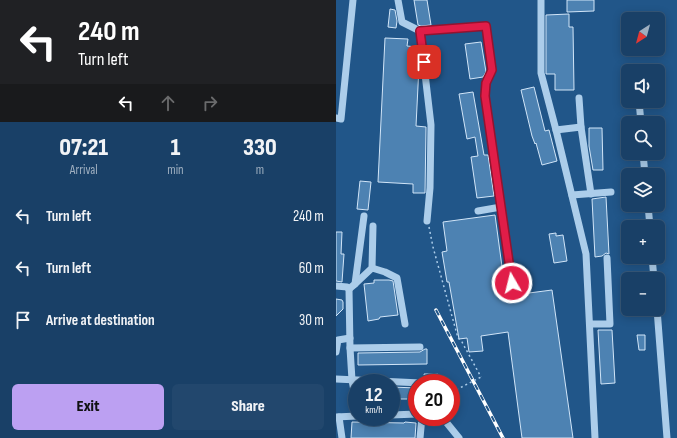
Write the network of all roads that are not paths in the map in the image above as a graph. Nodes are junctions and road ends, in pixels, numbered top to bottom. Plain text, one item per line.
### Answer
1 (352, 0) edge
2 (398, 0) edge
3 (542, 0) edge
4 (420, 31) junction
5 (579, 98) dead end
6 (336, 118) edge
7 (581, 127) junction
8 (556, 130) junction
9 (611, 192) dead end
10 (591, 194) junction
11 (572, 195) junction
12 (501, 207) junction
13 (478, 211) dead end
14 (364, 216) dead end
15 (427, 221) road end
16 (373, 226) dead end
17 (607, 258) dead end
18 (372, 268) junction
19 (512, 283) dead end
20 (355, 284) junction
21 (336, 286) edge
22 (349, 289) junction
23 (657, 316) edge
24 (405, 324) dead end
25 (590, 324) junction
26 (350, 338) junction
27 (420, 347) dead end
28 (350, 348) junction
29 (336, 352) edge
30 (352, 374) edge
31 (336, 378) edge
32 (348, 380) edge
33 (348, 416) edge
34 (338, 417) edge
35 (421, 426) edge
36 (449, 426) edge
37 (342, 438) edge
38 (420, 438) edge
39 (459, 438) edge
40 (595, 438) edge
41 (668, 438) edge

1 - 6 street
2 - 4 street
3 - 8 street
4 - 12 street
4 - 15 street
5 - 7 street
7 - 8 street
7 - 10 street
8 - 11 street
9 - 10 street
10 - 11 street
11 - 25 street
12 - 13 street
12 - 19 street
14 - 20 street
16 - 18 street
17 - 25 street
18 - 20 street
18 - 24 street
20 - 22 street
21 - 22 street
22 - 26 street
23 - 41 street
25 - 40 street
26 - 28 street
26 - 29 street
27 - 28 street
28 - 30 street
31 - 32 street
33 - 34 street
34 - 37 street
35 - 38 street
36 - 39 street

